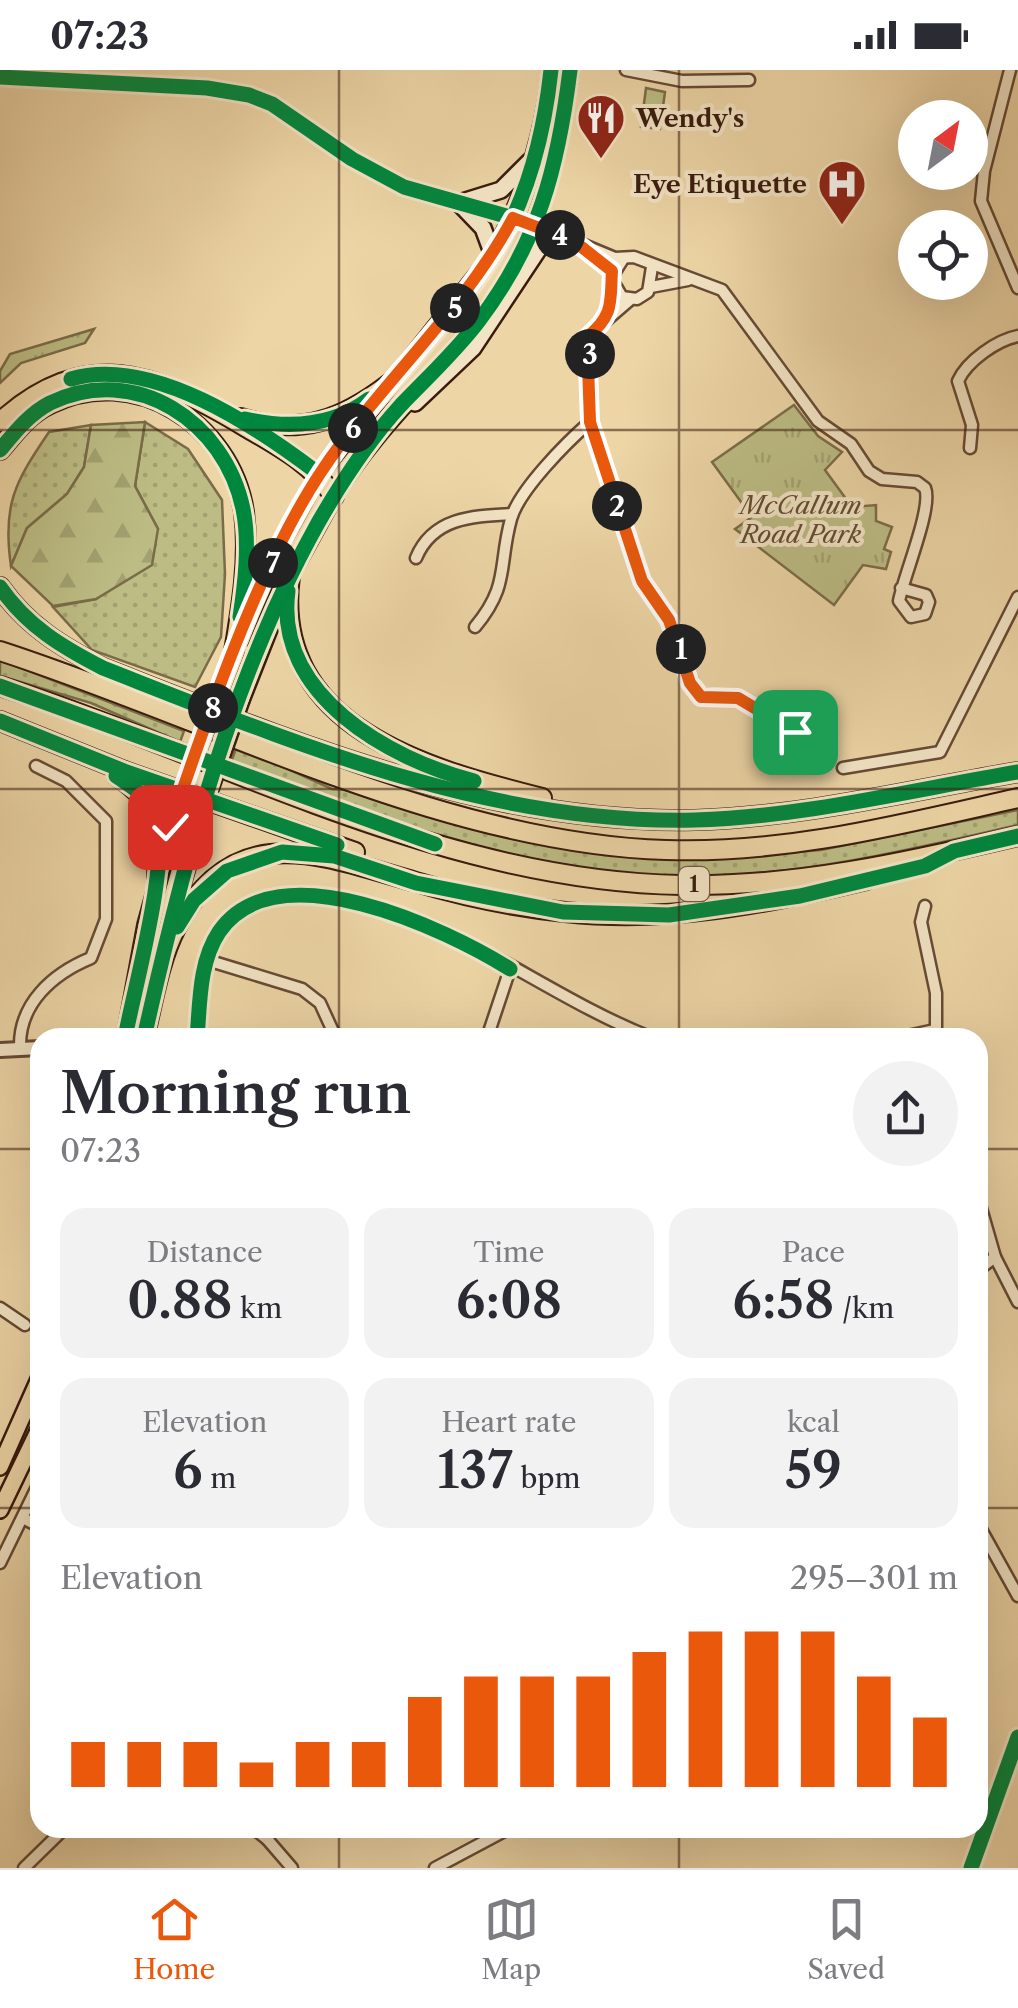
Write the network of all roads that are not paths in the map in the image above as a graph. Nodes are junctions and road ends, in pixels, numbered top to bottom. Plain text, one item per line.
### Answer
1 (65, 70) edge
2 (551, 70) edge
3 (570, 70) edge
4 (626, 70) edge
5 (1010, 70) edge
6 (15, 74) edge
7 (0, 77) edge
8 (749, 80) dead end
9 (94, 81) junction
10 (536, 155) junction
11 (459, 203) junction
12 (513, 218) junction
13 (536, 226) junction
14 (556, 233) junction
15 (574, 241) junction
16 (493, 255) junction
17 (624, 259) junction
18 (652, 267) junction
19 (612, 271) junction
20 (688, 280) junction
21 (651, 287) junction
22 (1018, 288) edge
23 (615, 290) junction
24 (631, 300) junction
25 (595, 331) junction
26 (1018, 336) edge
27 (389, 384) junction
28 (215, 409) junction
29 (0, 422) edge
30 (590, 422) junction
31 (373, 438) junction
32 (970, 448) dead end
33 (0, 450) edge
34 (319, 474) junction
35 (334, 496) junction
36 (512, 514) junction
37 (416, 558) dead end
38 (290, 576) junction
39 (0, 587) edge
40 (901, 588) dead end
41 (1018, 597) edge
42 (475, 627) dead end
43 (0, 651) edge
44 (234, 657) junction
45 (0, 686) edge
46 (0, 721) edge
47 (795, 732) dead end
48 (83, 754) junction
49 (36, 766) dead end
50 (843, 768) dead end
51 (1018, 772) edge
52 (184, 785) junction
53 (208, 794) junction
54 (1018, 798) edge
55 (751, 814) junction
56 (1018, 836) edge
57 (954, 851) junction
58 (157, 878) junction
59 (498, 900) junction
60 (925, 906) dead end
61 (206, 960) junction
62 (510, 969) junction
63 (127, 1028) edge
64 (146, 1028) edge
65 (147, 1028) edge
66 (197, 1028) edge
67 (331, 1028) edge
68 (490, 1028) edge
69 (617, 1028) edge
70 (935, 1028) edge
71 (20, 1047) junction
72 (30, 1048) edge
73 (0, 1050) edge
74 (988, 1233) edge
75 (995, 1257) junction
76 (988, 1262) edge
77 (1018, 1302) edge
78 (0, 1308) edge
79 (26, 1325) dead end
80 (30, 1400) edge
81 (30, 1448) edge
82 (0, 1467) edge
83 (30, 1503) edge
84 (0, 1510) edge
85 (23, 1518) junction
86 (30, 1522) edge
87 (988, 1542) edge
88 (0, 1563) edge
89 (1018, 1596) edge
90 (1018, 1737) edge
91 (988, 1821) edge
92 (56, 1838) edge
93 (492, 1838) edge
94 (982, 1838) edge
95 (267, 1839) edge
96 (24, 1868) edge
97 (292, 1868) edge
98 (436, 1868) edge
99 (971, 1868) edge

1 - 9 street
2 - 10 main road
3 - 13 main road
4 - 8 street
5 - 22 street
6 - 7 street
6 - 9 street
9 - 11 street
10 - 11 main road
10 - 12 main road
11 - 12 street
11 - 16 main road
12 - 13 street
12 - 16 main road
13 - 14 street
13 - 31 main road
14 - 15 street
14 - 31 main road
15 - 17 street
15 - 19 street
16 - 27 main road
17 - 18 street
17 - 19 street
18 - 20 street
18 - 21 street
19 - 23 street
20 - 21 street
20 - 40 street
21 - 24 street
23 - 24 street
23 - 25 street
24 - 25 street
25 - 30 street
26 - 32 street
27 - 28 highway
27 - 34 main road
28 - 29 highway
28 - 34 highway
30 - 36 street
30 - 47 street
31 - 35 main road
33 - 44 highway
34 - 35 highway
34 - 44 main road
35 - 38 main road
36 - 37 street
36 - 42 street
38 - 53 main road, bridge
38 - 55 highway
39 - 55 highway
41 - 50 street
43 - 54 highway, 1
44 - 52 main road, bridge
45 - 57 highway, 1
46 - 48 highway
48 - 52 highway
48 - 58 highway
49 - 71 street
51 - 55 highway
52 - 53 highway
52 - 58 main road
53 - 59 highway
53 - 64 main road
56 - 57 highway, 1
57 - 59 highway
58 - 63 main road
59 - 65 highway
60 - 70 street
61 - 62 street
61 - 66 street
61 - 67 street
62 - 68 street
62 - 69 street
71 - 72 street
71 - 73 street
74 - 75 street
75 - 76 street
75 - 77 street
78 - 79 street
80 - 82 main road
81 - 84 main road
83 - 85 street
85 - 86 street
85 - 88 street
87 - 89 street
90 - 91 street
92 - 96 street
93 - 98 street
94 - 99 street
95 - 97 street

